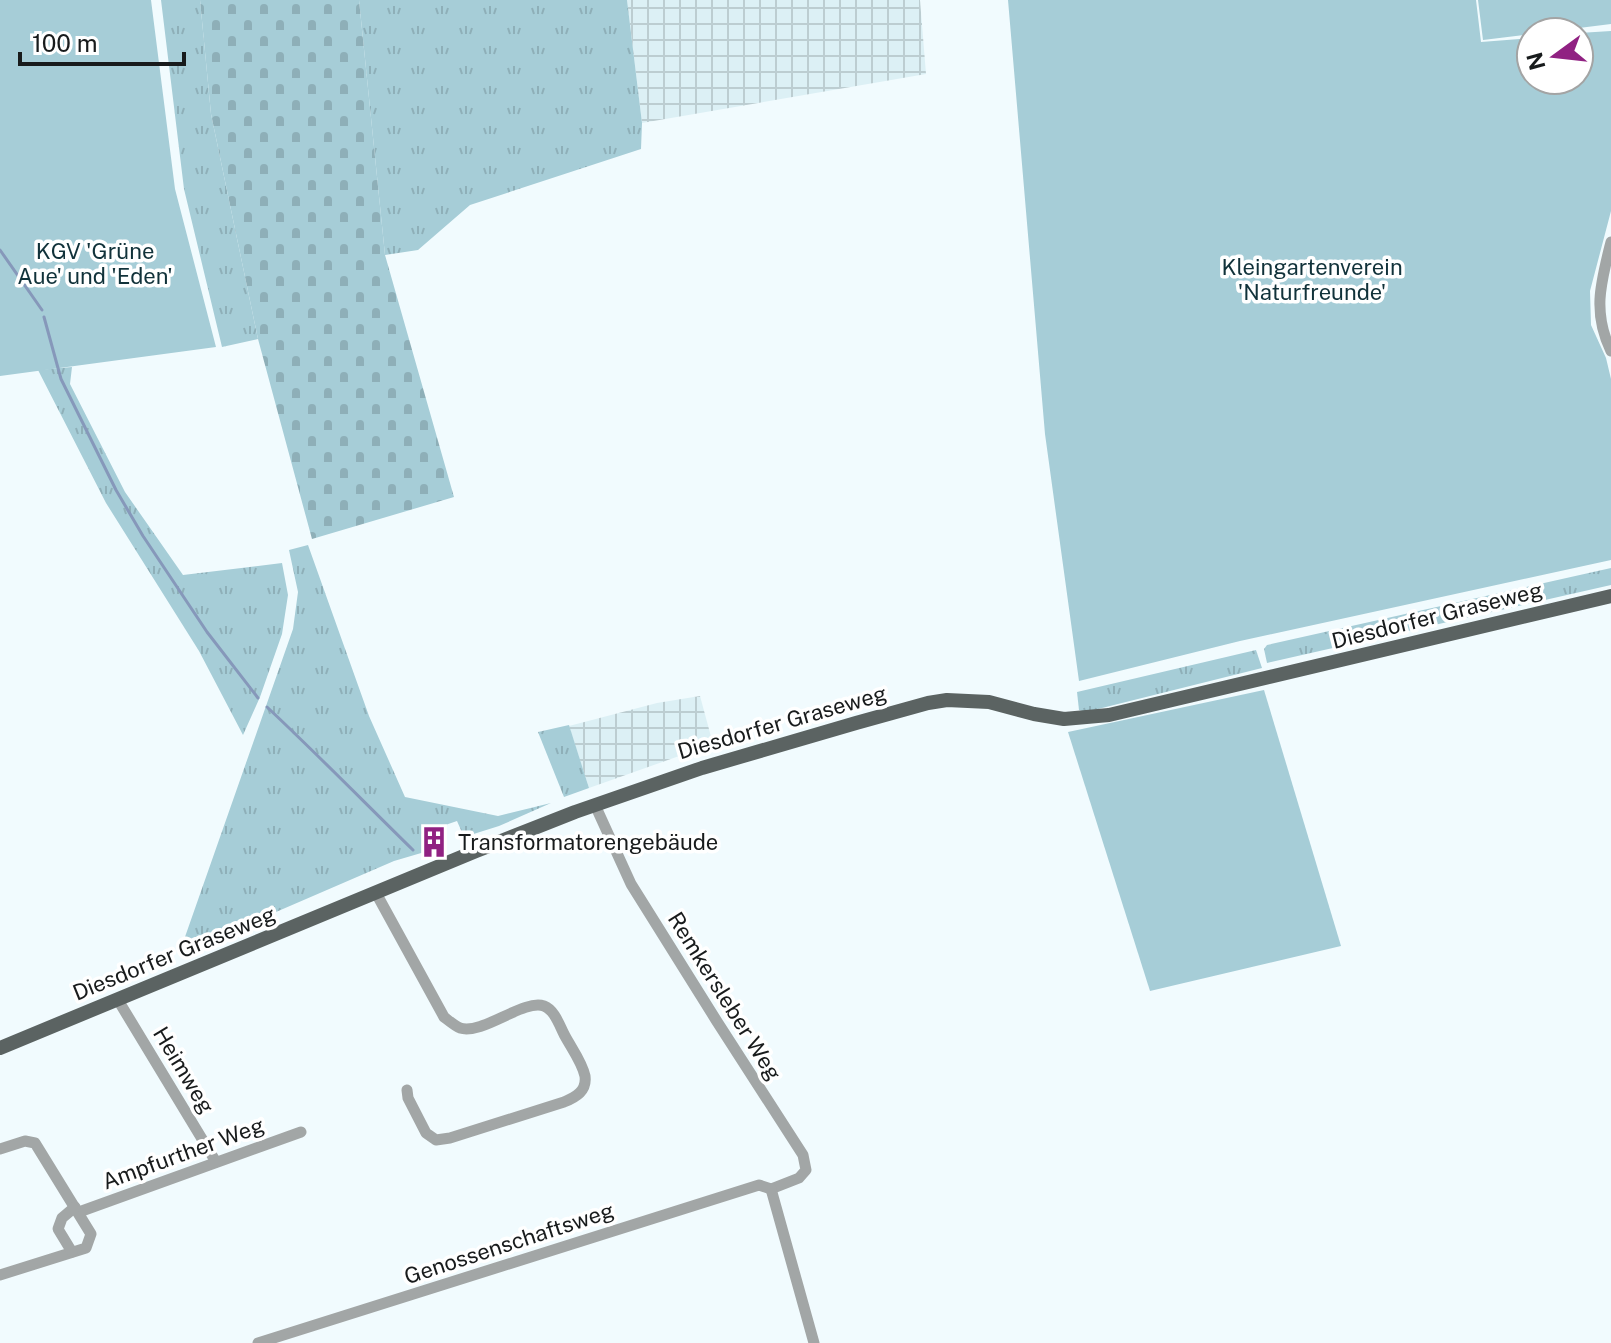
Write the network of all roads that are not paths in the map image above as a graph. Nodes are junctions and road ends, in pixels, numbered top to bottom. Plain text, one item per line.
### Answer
1 (1611, 242) edge
2 (1611, 351) edge
3 (1611, 596) edge
4 (595, 805) junction
5 (376, 893) junction
6 (118, 1000) junction
7 (0, 1048) edge
8 (407, 1090) dead end
9 (301, 1132) dead end
10 (0, 1149) edge
11 (216, 1162) junction
12 (771, 1189) junction
13 (77, 1209) junction
14 (72, 1252) junction
15 (0, 1275) edge
16 (258, 1343) edge
17 (814, 1343) edge

1 - 2 street
3 - 4 main road, Diesdorfer Graseweg
4 - 5 main road, Diesdorfer Graseweg
4 - 12 street, Remkersleber Weg
5 - 6 main road, Diesdorfer Graseweg
5 - 8 street
6 - 7 main road, Diesdorfer Graseweg
6 - 11 street, Heimweg
9 - 11 street, Ampfurther Weg
10 - 13 street
11 - 13 street, Ampfurther Weg
12 - 16 street, Genossenschaftsweg
12 - 17 street
13 - 14 street
13 - 14 street
14 - 15 street

